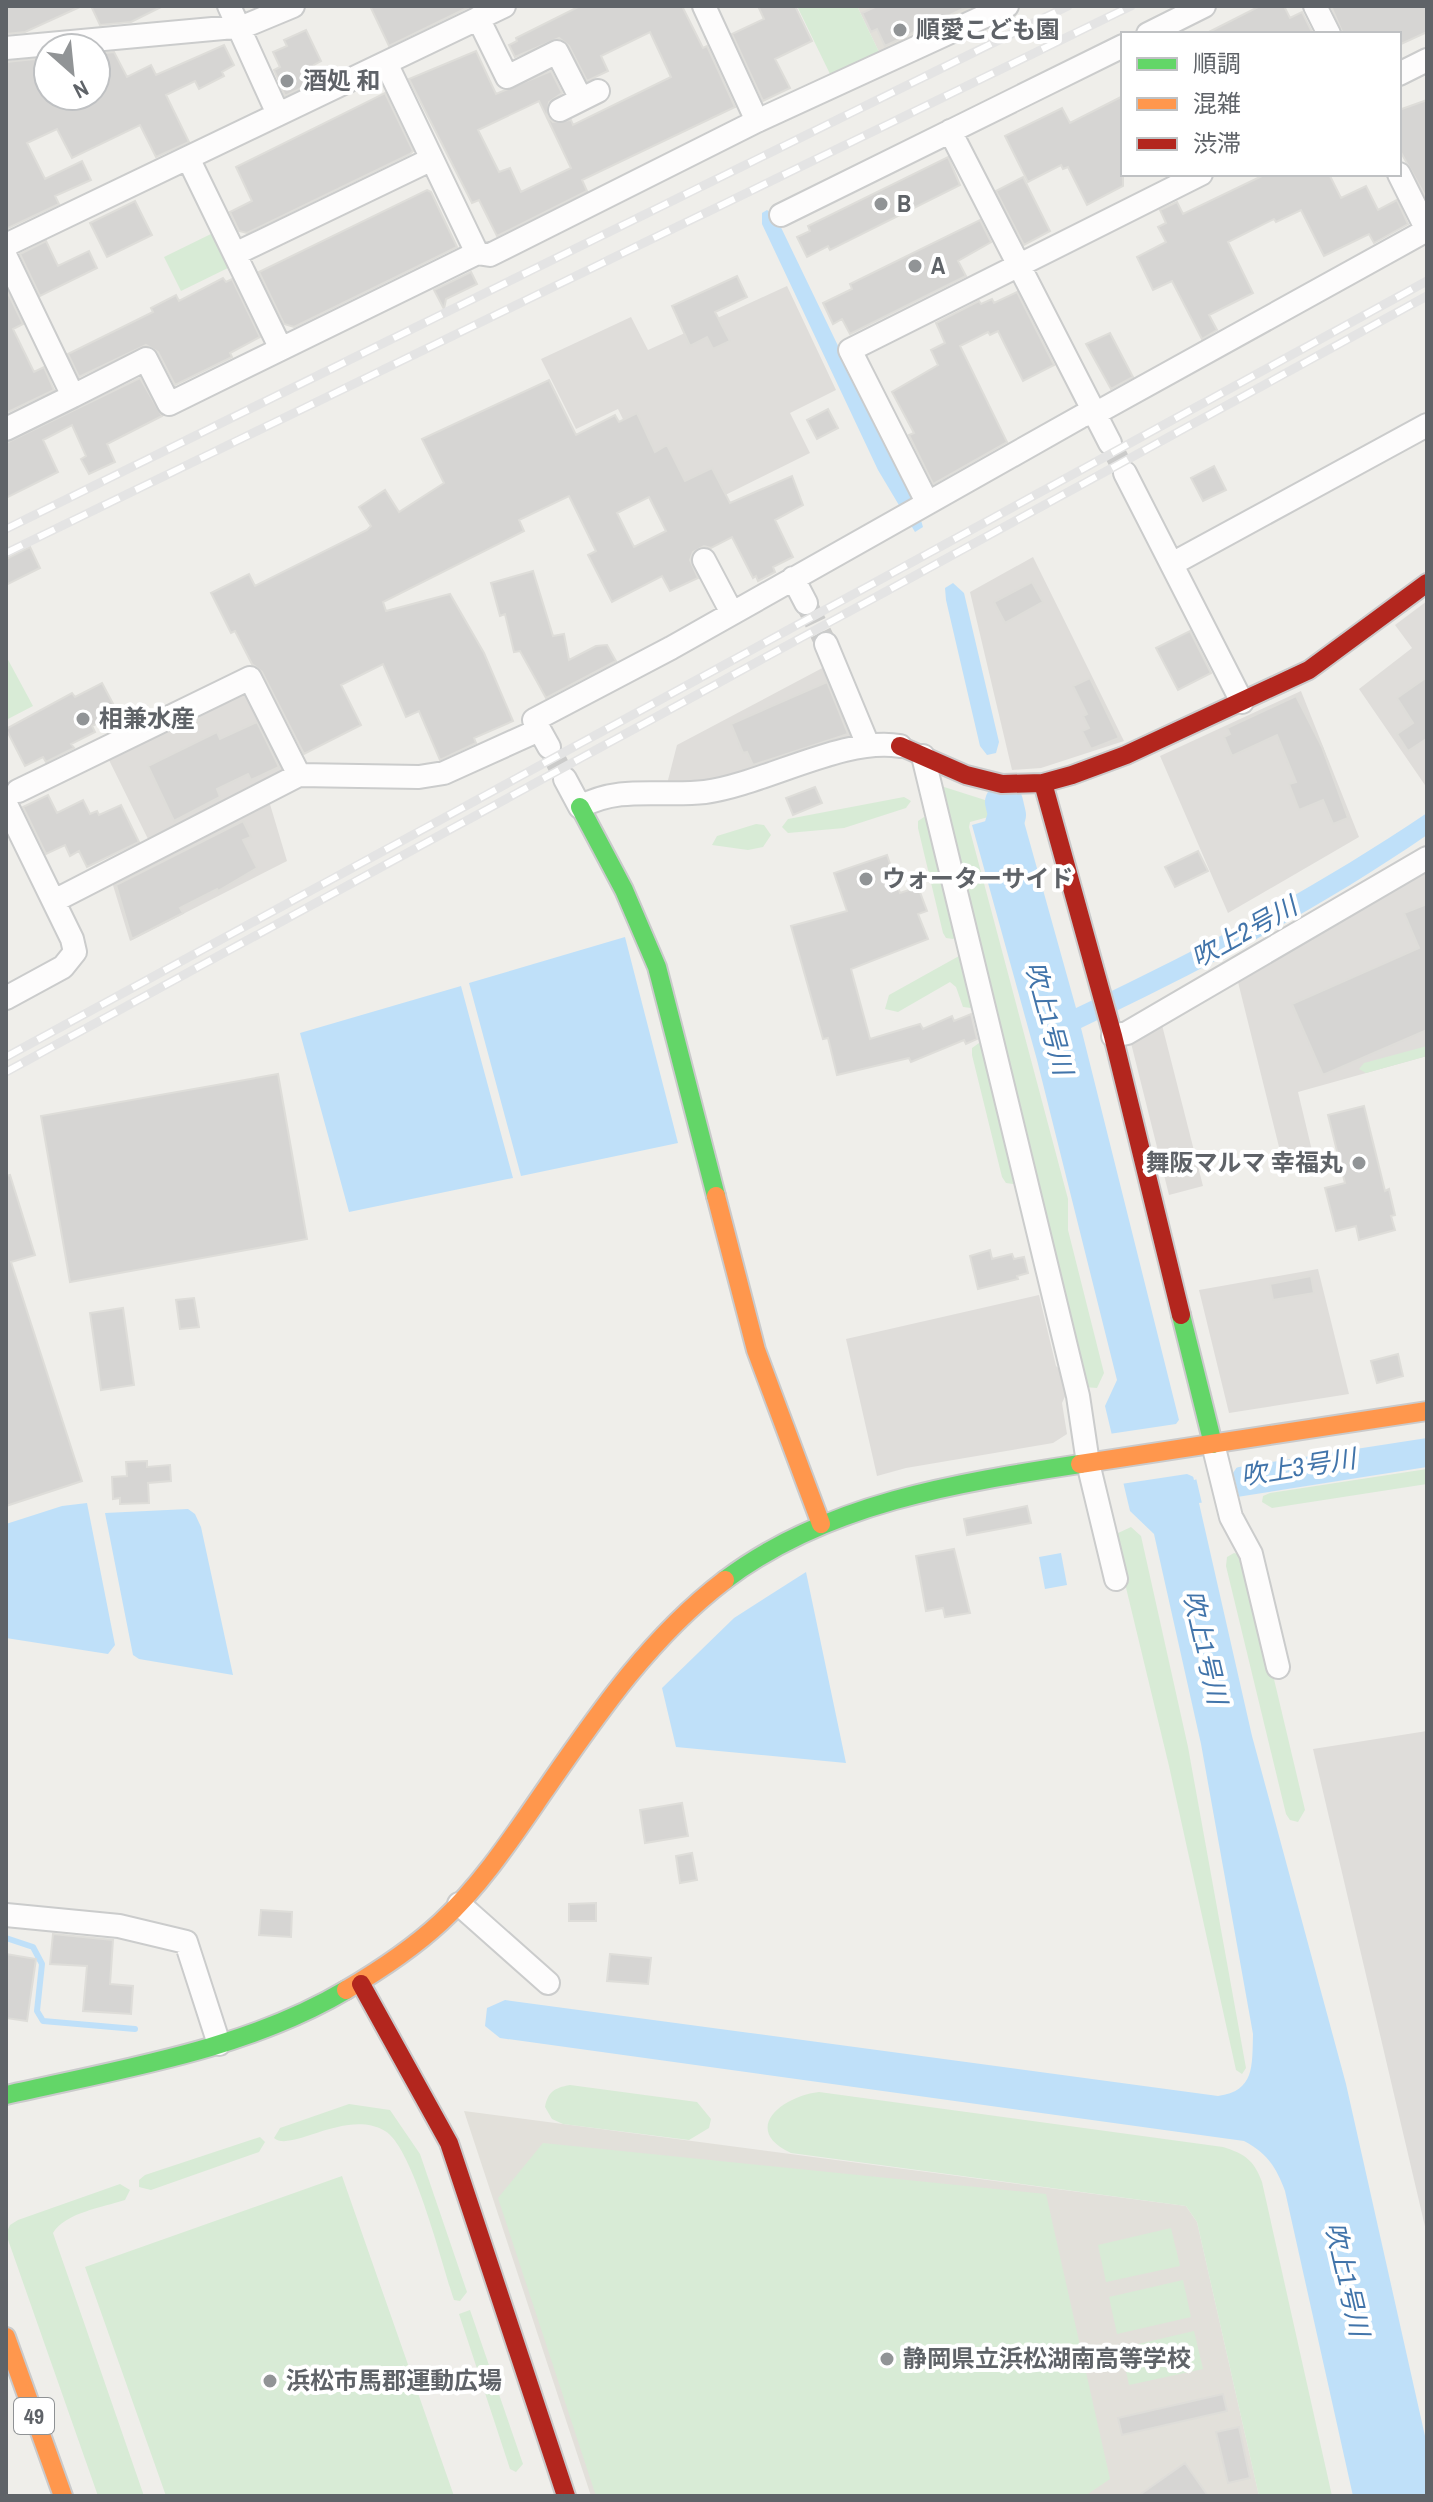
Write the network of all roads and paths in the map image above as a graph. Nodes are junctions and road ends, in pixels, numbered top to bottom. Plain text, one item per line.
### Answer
1 (229, 6) edge
2 (293, 6) edge
3 (504, 6) edge
4 (704, 6) edge
5 (1007, 6) edge
6 (1204, 6) edge
7 (1315, 6) edge
8 (478, 18) junction
9 (239, 27) junction
10 (1152, 32) edge
11 (1328, 32) edge
12 (1121, 47) edge
13 (6, 48) edge
14 (1427, 60) edge
15 (386, 63) junction
16 (1401, 73) edge
17 (560, 110) dead end
18 (278, 114) junction
19 (757, 121) junction
20 (950, 131) junction
21 (188, 158) junction
22 (432, 159) junction
23 (1197, 176) edge
24 (1400, 176) edge
25 (781, 215) dead end
26 (1427, 230) edge
27 (6, 245) edge
28 (477, 253) junction
29 (235, 254) junction
30 (6, 257) edge
31 (1019, 266) junction
32 (281, 349) junction
33 (73, 396) junction
34 (1094, 412) junction
35 (1427, 425) edge
36 (6, 429) edge
37 (1110, 443) tunnel mouth
38 (1125, 473) tunnel mouth
39 (915, 509) junction
40 (704, 560) dead end
41 (1172, 564) junction
42 (793, 578) junction
43 (1427, 583) edge
44 (806, 603) tunnel mouth
45 (732, 613) junction
46 (826, 644) tunnel mouth
47 (1242, 702) junction
48 (868, 745) junction
49 (900, 746) joint
50 (923, 756) junction
51 (299, 775) junction
52 (565, 779) tunnel mouth
53 (1043, 783) junction
54 (12, 797) edge
55 (580, 807) junction
56 (1427, 858) edge
57 (54, 901) junction
58 (6, 998) edge
59 (1112, 1030) junction
60 (1427, 1411) edge
61 (1213, 1444) junction
62 (1088, 1463) junction
63 (821, 1524) junction
64 (1116, 1579) dead end
65 (1278, 1667) dead end
66 (459, 1904) junction
67 (6, 1915) edge
68 (548, 1983) dead end
69 (361, 1984) junction
70 (219, 2044) junction
71 (6, 2095) edge
72 (6, 2337) edge
73 (63, 2496) edge
74 (566, 2496) edge

1 - 9 street
2 - 9 street
3 - 8 street
4 - 19 street
5 - 19 street
6 - 10 street
7 - 11 street
8 - 15 street
8 - 17 street
9 - 13 street
9 - 18 street
12 - 20 street
14 - 16 street
15 - 18 street
15 - 22 street
18 - 21 street
19 - 28 street
20 - 25 street
20 - 31 street
21 - 27 street
21 - 29 street
22 - 28 street
22 - 29 street
23 - 31 street
24 - 26 street
26 - 34 street
28 - 32 street
29 - 32 street
30 - 33 street
31 - 34 street
31 - 39 street
32 - 33 street
33 - 36 street
34 - 37 street
34 - 39 street
35 - 41 street
38 - 41 street
39 - 42 street
40 - 45 street
41 - 47 street
42 - 44 street
42 - 45 street
43 - 47 street
45 - 51 street
46 - 48 street
47 - 53 street
48 - 49 street
48 - 55 street
49 - 50 street
50 - 53 street
50 - 62 street
51 - 54 street
51 - 57 street
52 - 55 street
53 - 59 street
54 - 57 street
55 - 63 street
56 - 59 street
57 - 58 street
59 - 61 street
60 - 61 street
61 - 62 street
61 - 65 street
62 - 63 street
62 - 64 street
63 - 66 street
66 - 68 street
66 - 69 street
67 - 70 street
69 - 70 street
69 - 74 street
70 - 71 street
72 - 73 street, 49

